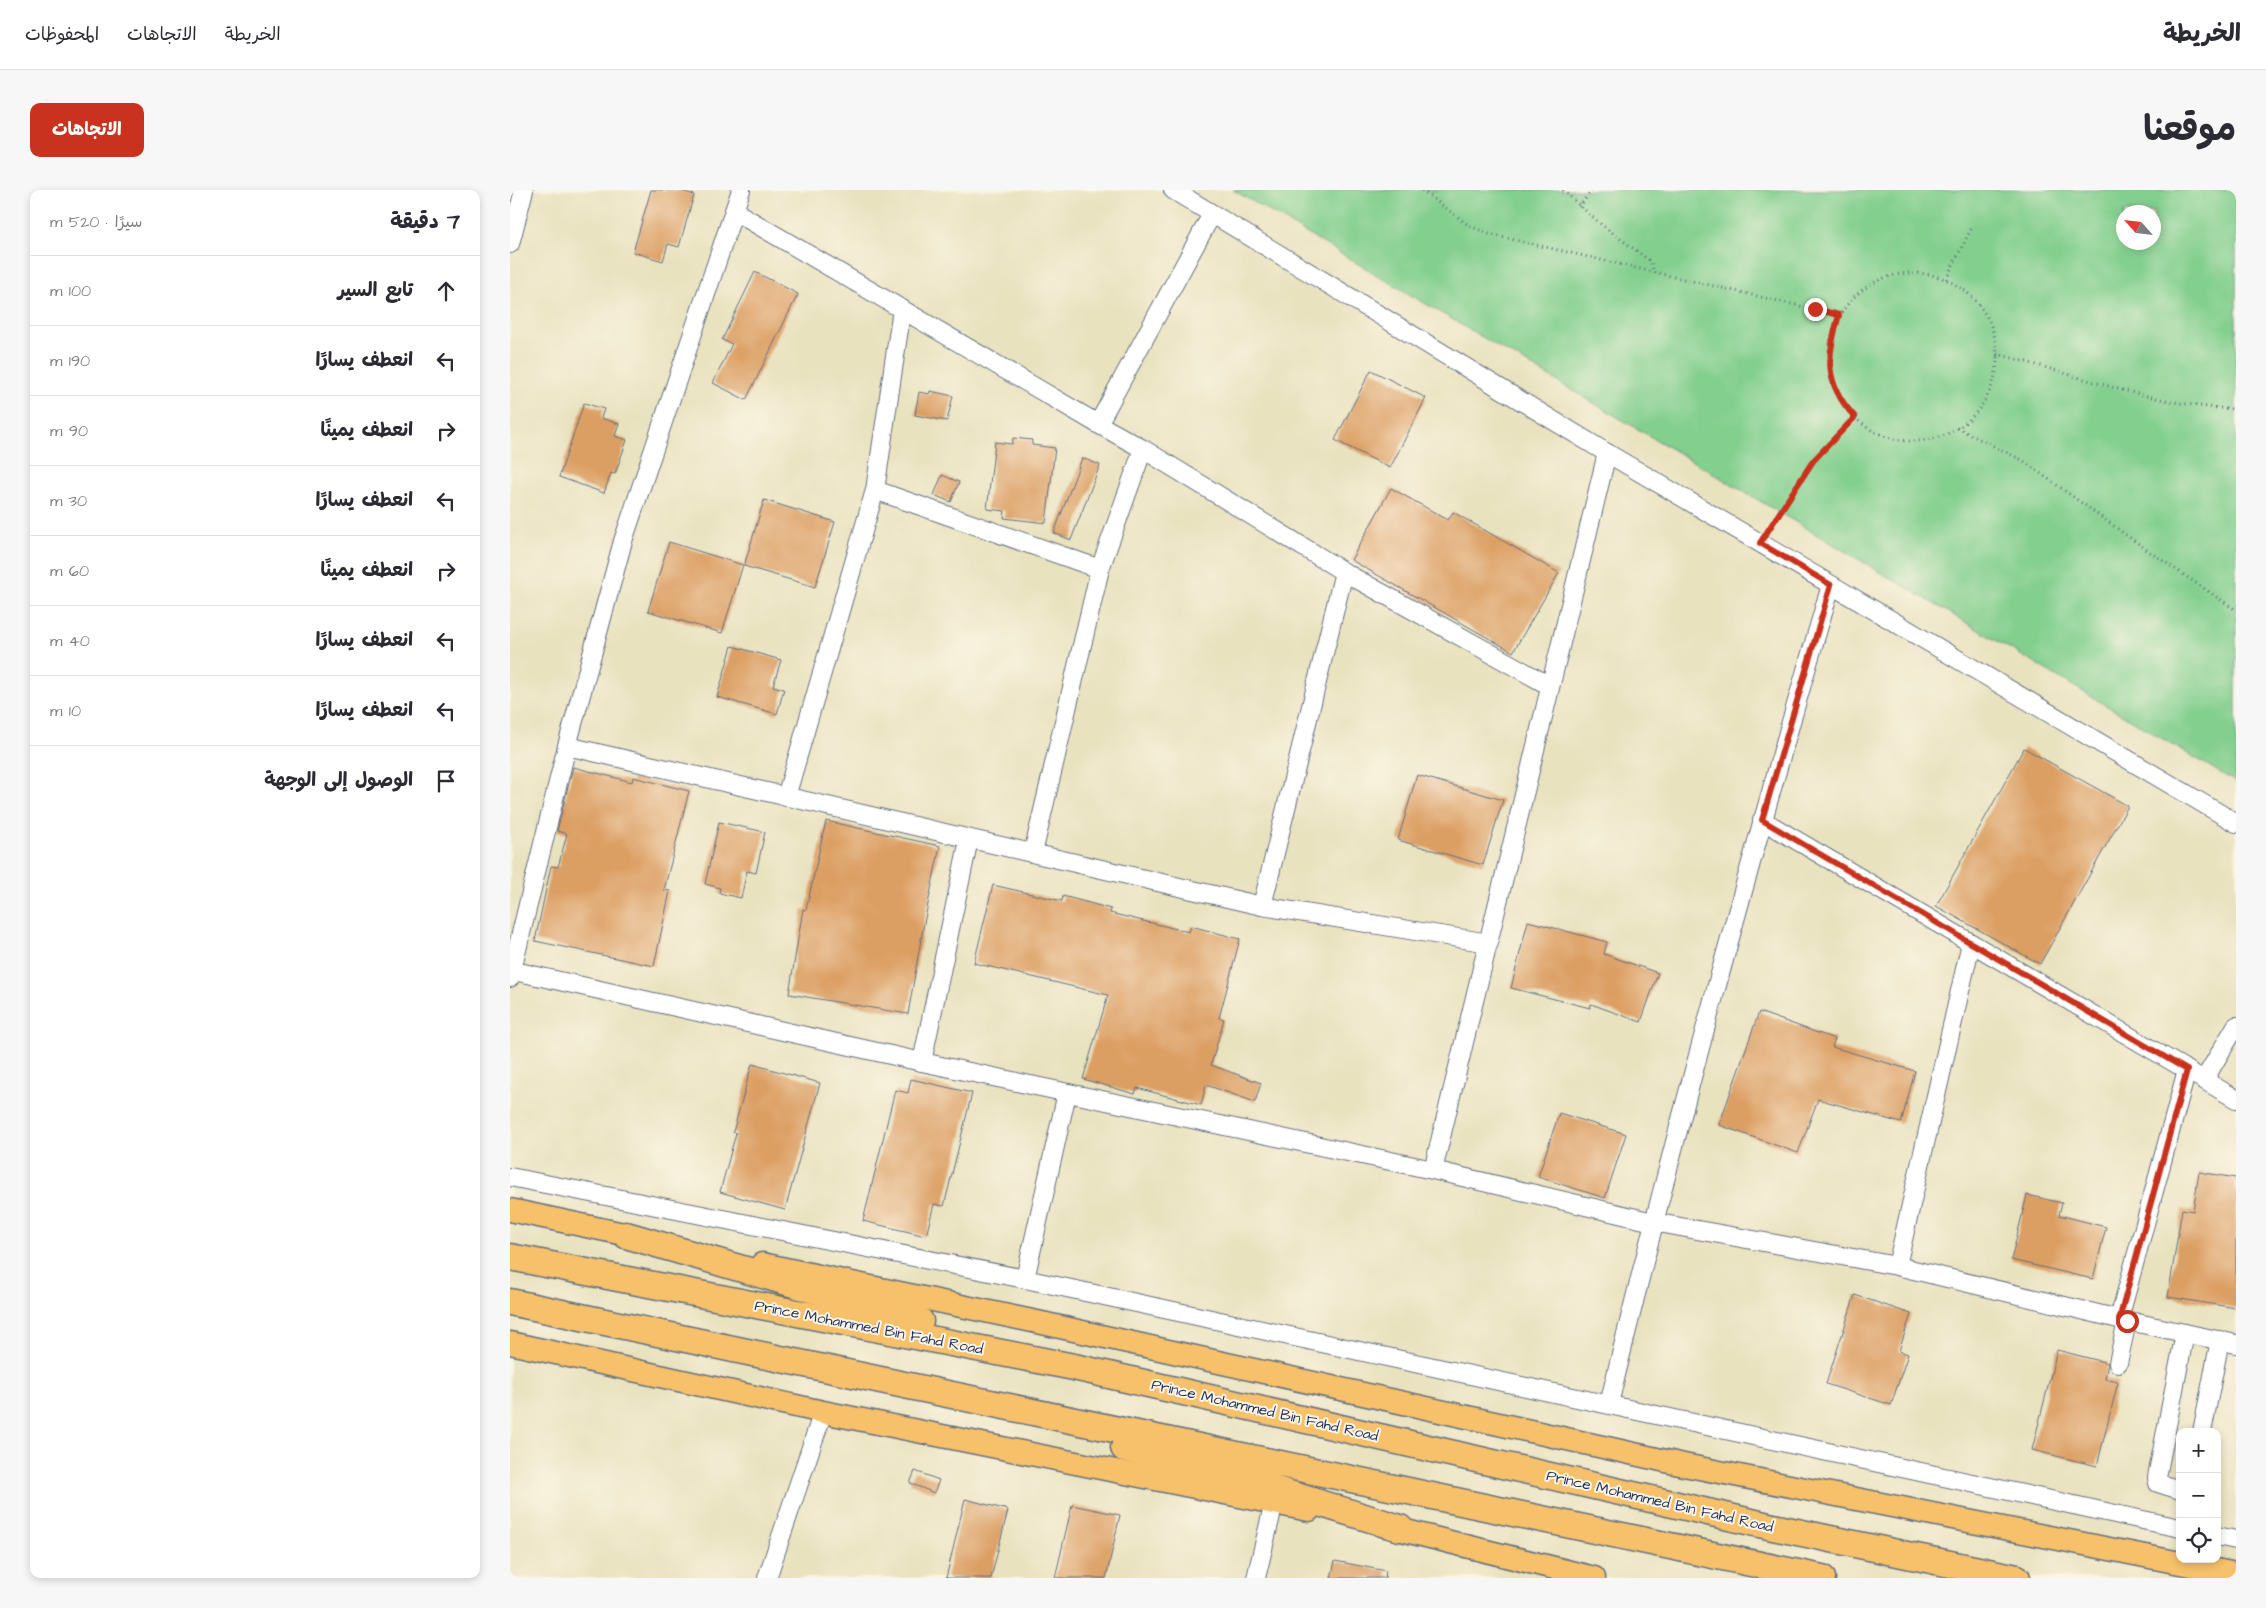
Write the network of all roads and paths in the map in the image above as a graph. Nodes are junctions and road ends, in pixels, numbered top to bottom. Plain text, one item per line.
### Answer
1 (524, 190) edge
2 (741, 190) edge
3 (1173, 190) edge
4 (1422, 190) edge
5 (1563, 190) edge
6 (1592, 190) edge
7 (1579, 206) junction
8 (734, 210) junction
9 (1212, 214) junction
10 (1972, 227) dead end
11 (510, 244) edge
12 (1655, 273) junction
13 (1946, 279) junction
14 (902, 309) junction
15 (1839, 315) junction
16 (1996, 354) junction
17 (2236, 409) edge
18 (1855, 417) junction
19 (1098, 424) junction
20 (1957, 428) junction
21 (1143, 449) junction
22 (1607, 453) junction
23 (875, 490) junction
24 (1760, 543) junction
25 (1100, 569) junction
26 (1344, 572) junction
27 (1831, 585) junction
28 (2236, 610) edge
29 (1548, 685) junction
30 (567, 746) junction
31 (786, 797) junction
32 (1762, 820) junction
33 (2236, 823) edge
34 (969, 839) junction
35 (1033, 853) junction
36 (1262, 906) junction
37 (1489, 943) junction
38 (1971, 943) junction
39 (511, 973) edge
40 (2236, 1026) edge
41 (922, 1062) junction
42 (2187, 1070) junction
43 (2204, 1080) junction
44 (1067, 1093) junction
45 (2236, 1099) edge
46 (1433, 1170) junction
47 (510, 1177) edge
48 (510, 1210) edge
49 (1653, 1222) junction
50 (626, 1235) junction
51 (510, 1257) edge
52 (1897, 1266) junction
53 (1025, 1278) junction
54 (510, 1302) edge
55 (2123, 1320) junction
56 (2185, 1333) junction
57 (2228, 1342) edge
58 (510, 1343) edge
59 (2118, 1363) dead end
60 (1074, 1367) junction
61 (858, 1375) junction
62 (1609, 1404) junction
63 (823, 1412) junction
64 (2203, 1428) edge
65 (2176, 1489) edge
66 (1274, 1504) junction
67 (2176, 1527) edge
68 (1400, 1528) junction
69 (2221, 1537) edge
70 (2236, 1540) edge
71 (2236, 1574) edge
72 (767, 1578) edge
73 (1256, 1578) edge
74 (1594, 1578) edge
75 (1822, 1578) edge
76 (2017, 1578) edge

1 - 11 street
2 - 8 street
3 - 9 street
4 - 12 path
5 - 7 path
6 - 7 path
7 - 12 path
8 - 14 street
8 - 30 street
9 - 19 street
9 - 22 street
10 - 13 path
12 - 15 path
13 - 15 path
13 - 16 path
14 - 19 street
14 - 23 street
15 - 18 path
16 - 17 path
16 - 20 path
18 - 20 path
18 - 24 path
19 - 21 street
20 - 28 path
21 - 25 street
21 - 26 street
22 - 24 street
22 - 29 street
23 - 25 street
23 - 31 street
24 - 27 street
25 - 35 street
26 - 29 street
26 - 36 street
27 - 32 street
27 - 33 street
29 - 37 street
30 - 31 street
30 - 39 street
31 - 34 street
32 - 38 street
32 - 49 street
34 - 35 street
34 - 41 street
35 - 36 street
36 - 37 street
37 - 46 street
38 - 42 street
38 - 52 street
39 - 41 street
40 - 43 street
41 - 44 street
42 - 43 street
42 - 55 street
43 - 45 street
44 - 46 street
44 - 53 street
46 - 49 street
47 - 53 street
48 - 50 main road
49 - 52 street
49 - 62 street
50 - 60 highway
50 - 71 main road
51 - 60 highway, Prince Mohammed Bin Fahd Road
52 - 55 street
53 - 62 street
54 - 61 highway
55 - 56 street
55 - 59 street
56 - 57 street
56 - 65 street
57 - 64 street
58 - 63 main road
60 - 76 highway, Prince Mohammed Bin Fahd Road
61 - 68 highway
61 - 75 highway
62 - 67 street
63 - 66 main road
63 - 72 street
66 - 68 main road
66 - 73 street
68 - 74 main road
69 - 70 street

